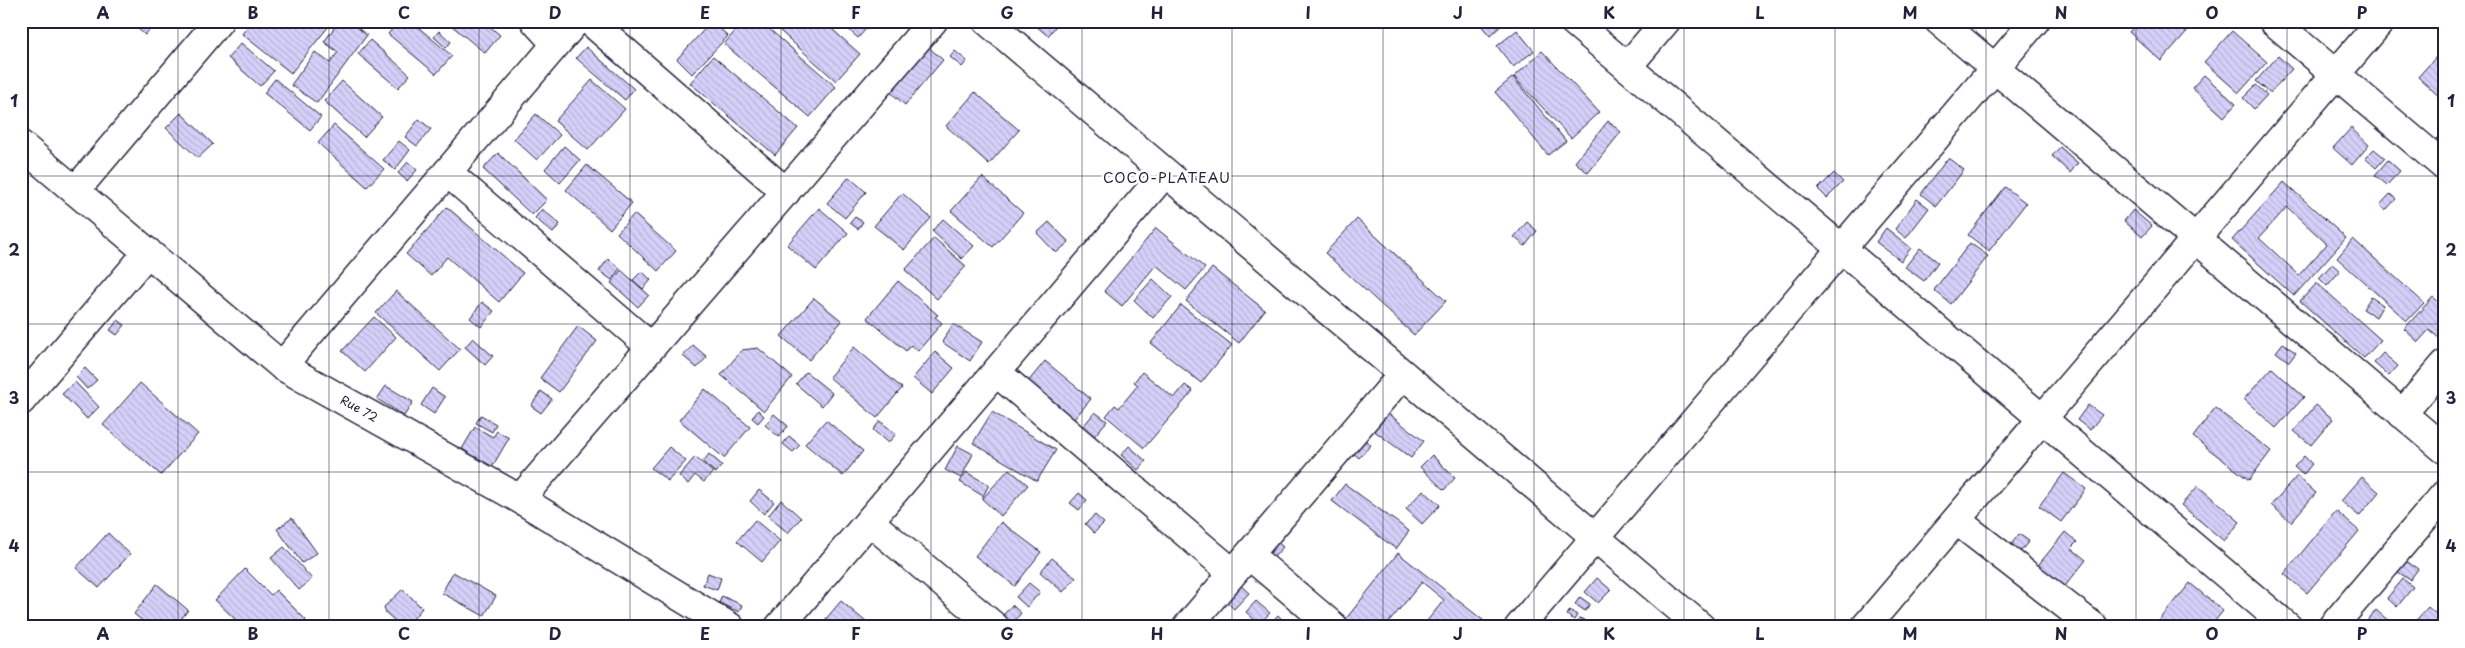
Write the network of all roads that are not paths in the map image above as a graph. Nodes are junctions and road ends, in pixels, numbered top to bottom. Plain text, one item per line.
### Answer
1 (219, 21) edge
2 (535, 21) edge
3 (576, 21) edge
4 (590, 21) edge
5 (933, 21) edge
6 (987, 21) edge
7 (1574, 21) edge
8 (1666, 21) edge
9 (1939, 21) edge
10 (2035, 21) edge
11 (2273, 21) edge
12 (2381, 21) edge
13 (556, 44) junction
14 (1627, 67) junction
15 (1994, 68) junction
16 (2336, 74) junction
17 (21, 145) edge
18 (2444, 166) edge
19 (447, 172) junction
20 (1165, 173) junction
21 (76, 191) junction
22 (786, 192) junction
23 (2196, 239) junction
24 (1842, 248) junction
25 (148, 252) junction
26 (651, 347) junction
27 (2444, 365) edge
28 (282, 366) junction
29 (996, 372) junction
30 (1403, 374) junction
31 (21, 401) edge
32 (2402, 414) junction
33 (2042, 418) junction
34 (2444, 449) edge
35 (2444, 495) edge
36 (520, 499) junction
37 (869, 520) junction
38 (1956, 520) junction
39 (1595, 537) junction
40 (1241, 564) junction
41 (730, 627) edge
42 (778, 627) edge
43 (995, 627) edge
44 (1187, 627) edge
45 (1334, 627) edge
46 (1519, 627) edge
47 (1701, 627) edge
48 (1865, 627) edge
49 (2094, 627) edge
50 (2288, 627) edge
51 (2332, 627) edge

1 - 21 street
2 - 13 street
3 - 13 street
4 - 22 street
5 - 22 street
6 - 20 street
7 - 14 street
8 - 14 street
9 - 15 street
10 - 15 street
11 - 16 street
12 - 16 street
13 - 19 street
14 - 24 street
15 - 23 street
15 - 24 street
16 - 18 street
16 - 23 street
17 - 21 street, Rue 72
19 - 26 street
19 - 28 street
20 - 29 street
20 - 30 street
21 - 25 street, Rue 72
22 - 26 street
23 - 32 street
23 - 33 street
24 - 33 street
24 - 39 street
25 - 28 street, Rue 72
25 - 31 street
26 - 36 street
27 - 32 street
28 - 36 street, Rue 72
29 - 37 street
29 - 40 street
30 - 39 street
30 - 40 street
32 - 34 street
33 - 38 street
33 - 50 street
35 - 51 street
36 - 41 street, Rue 72
37 - 42 street
37 - 43 street
38 - 48 street
38 - 49 street
39 - 46 street
39 - 47 street
40 - 44 street
40 - 45 street

